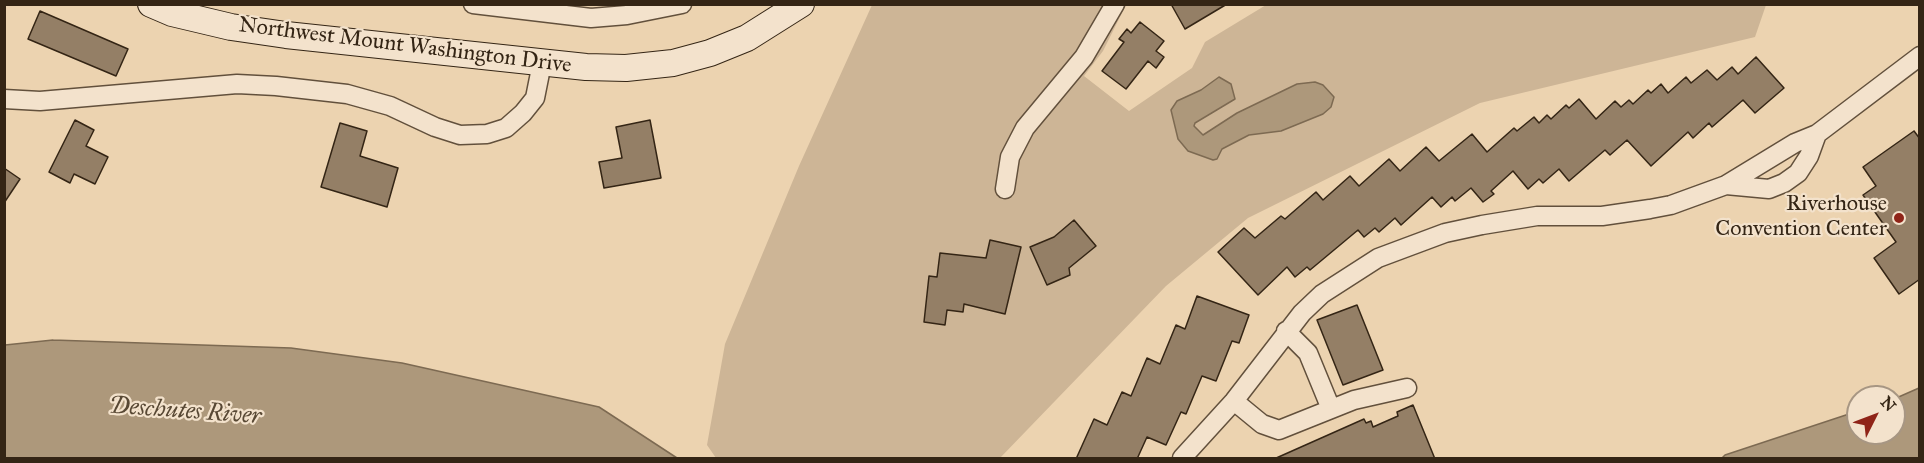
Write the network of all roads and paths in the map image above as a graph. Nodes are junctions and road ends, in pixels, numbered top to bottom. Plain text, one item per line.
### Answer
1 (152, 4) edge
2 (473, 4) edge
3 (682, 4) edge
4 (801, 4) edge
5 (1115, 4) edge
6 (1920, 56) edge
7 (542, 63) junction
8 (4, 99) edge
9 (1817, 134) junction
10 (1726, 185) junction
11 (1005, 189) dead end
12 (1286, 331) junction
13 (1407, 388) dead end
14 (1234, 401) junction
15 (1331, 409) junction
16 (1182, 459) edge

1 - 7 main road, Northwest Mount Washington Drive
2 - 3 street
4 - 7 main road, Northwest Mount Washington Drive
5 - 11 street
6 - 9 street
7 - 8 street
9 - 10 street
9 - 10 street
10 - 12 street
12 - 14 street
12 - 15 street
13 - 15 street
14 - 15 street
14 - 16 street

